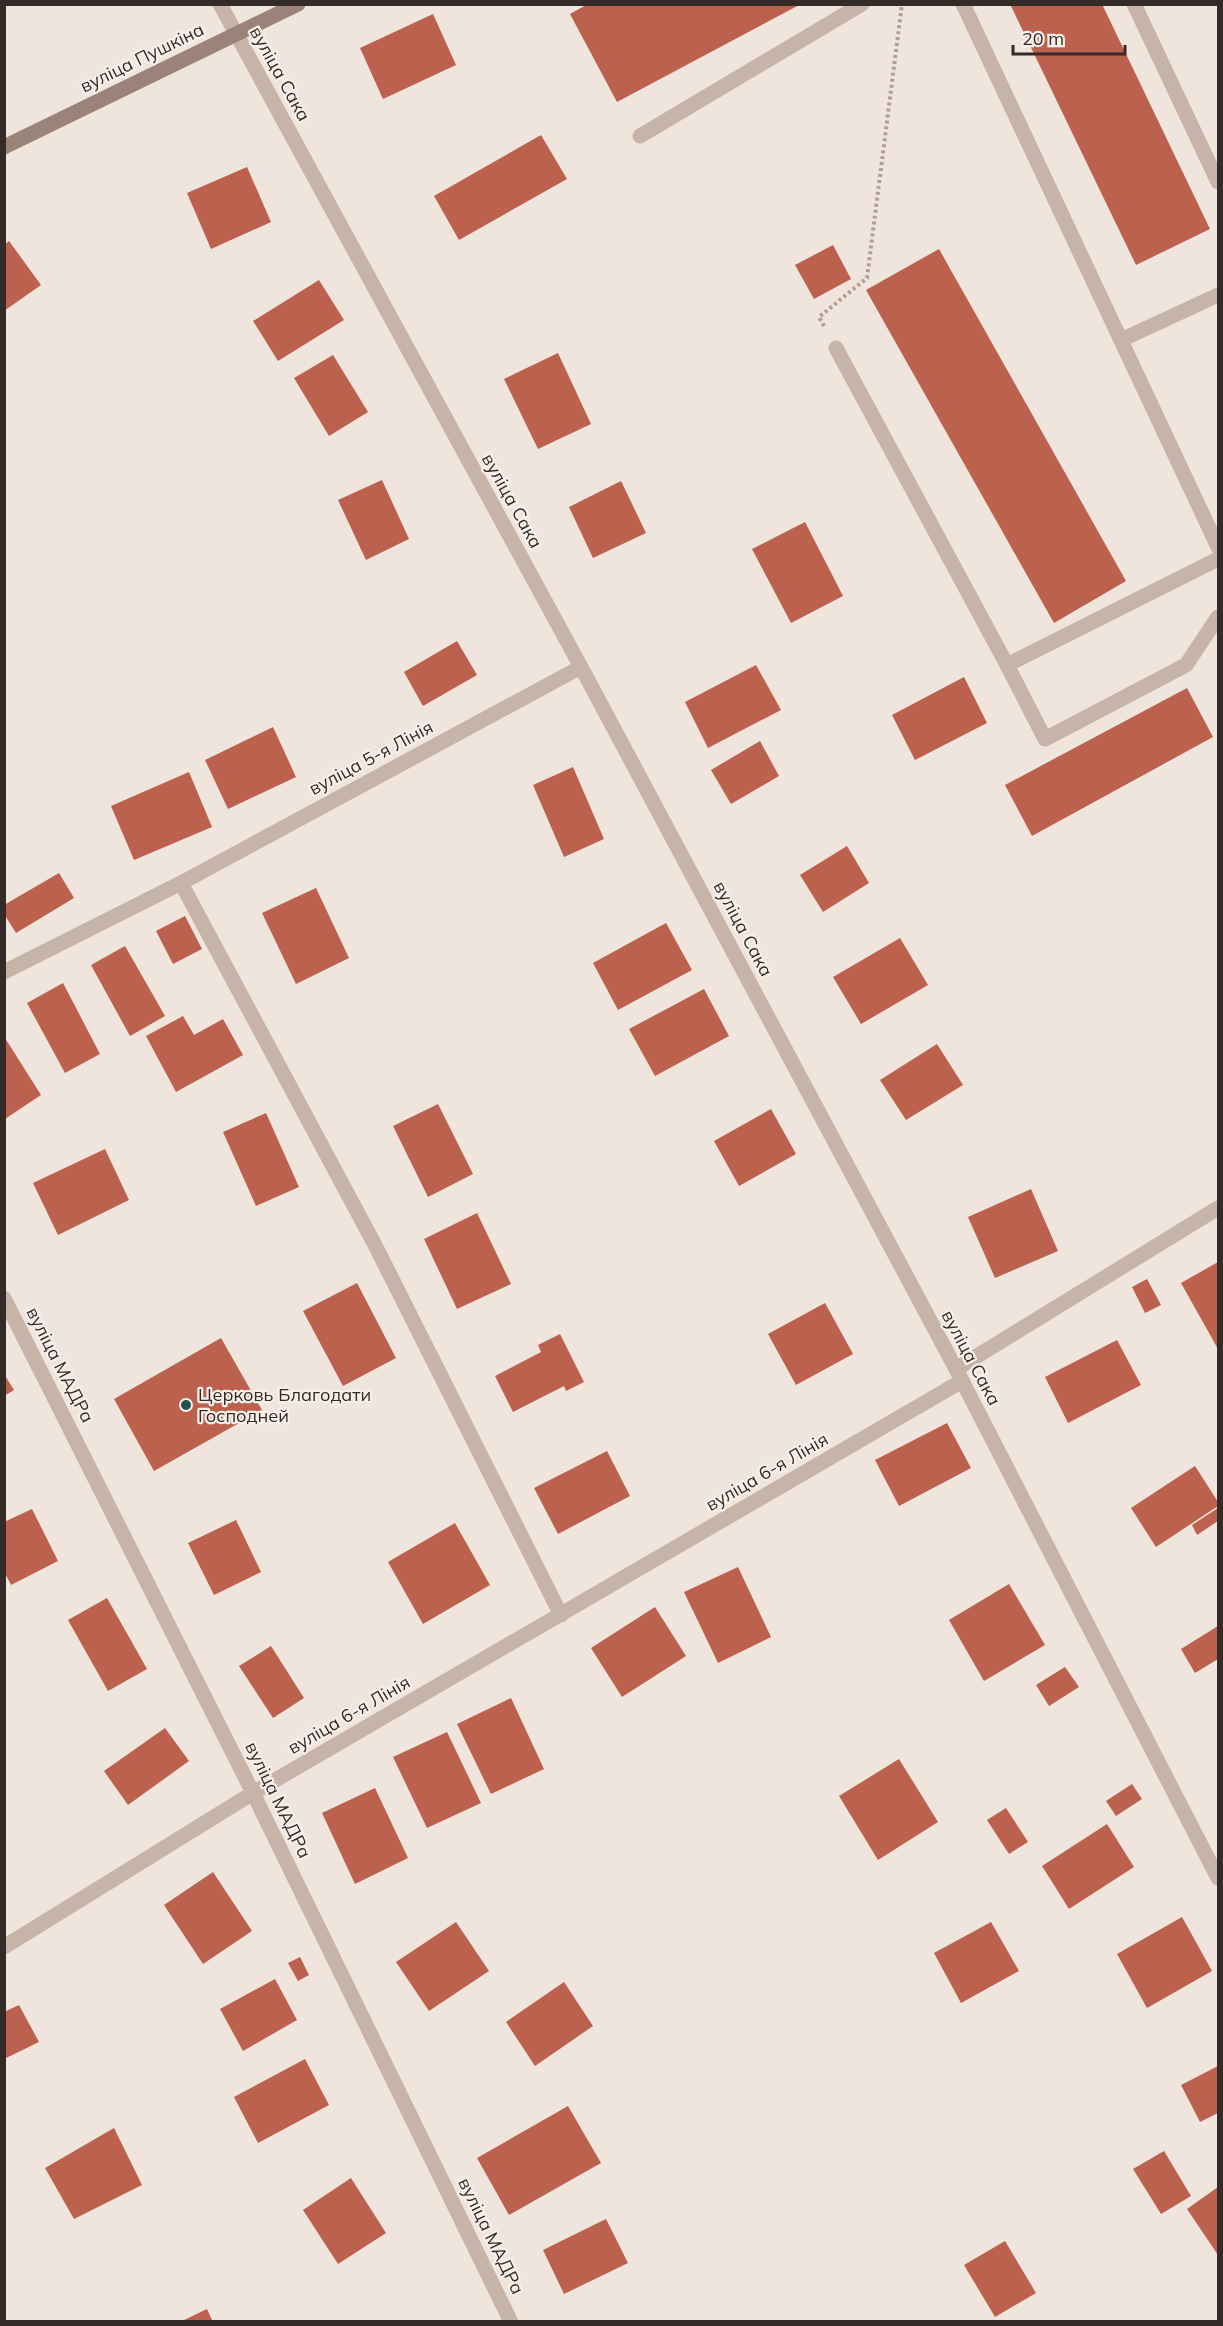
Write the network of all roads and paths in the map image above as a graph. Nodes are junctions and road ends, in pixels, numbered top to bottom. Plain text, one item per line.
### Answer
1 (220, 4) edge
2 (298, 4) edge
3 (862, 4) edge
4 (902, 4) edge
5 (963, 4) edge
6 (1134, 4) edge
7 (236, 34) junction
8 (640, 136) dead end
9 (4, 147) edge
10 (1218, 182) edge
11 (1218, 295) edge
12 (1121, 340) junction
13 (836, 348) joint
14 (1218, 547) edge
15 (1218, 559) edge
16 (1218, 617) edge
17 (1007, 665) junction
18 (580, 667) junction
19 (181, 883) junction
20 (4, 972) edge
21 (1218, 1208) edge
22 (4, 1298) edge
23 (959, 1375) junction
24 (561, 1615) junction
25 (253, 1793) junction
26 (1218, 1878) edge
27 (4, 1947) edge
28 (511, 2322) edge

1 - 7 street, вуліца Сака
2 - 7 main road, вуліца Пушкіна
3 - 8 street
4 - 13 path
5 - 12 street
6 - 10 street
7 - 9 main road, вуліца Пушкіна
7 - 18 street, вуліца Сака
11 - 12 street
12 - 14 street
13 - 17 street
15 - 17 street
16 - 17 street
18 - 19 street, вуліца 5-я Лінія
18 - 23 street, вуліца Сака
19 - 20 street, вуліца 5-я Лінія
19 - 24 street
21 - 23 street, вуліца 6-я Лінія
22 - 25 street, вуліца МАДРа
23 - 24 street, вуліца 6-я Лінія
23 - 26 street, вуліца Сака
24 - 25 street, вуліца 6-я Лінія
25 - 27 street, вуліца 6-я Лінія
25 - 28 street, вуліца МАДРа

